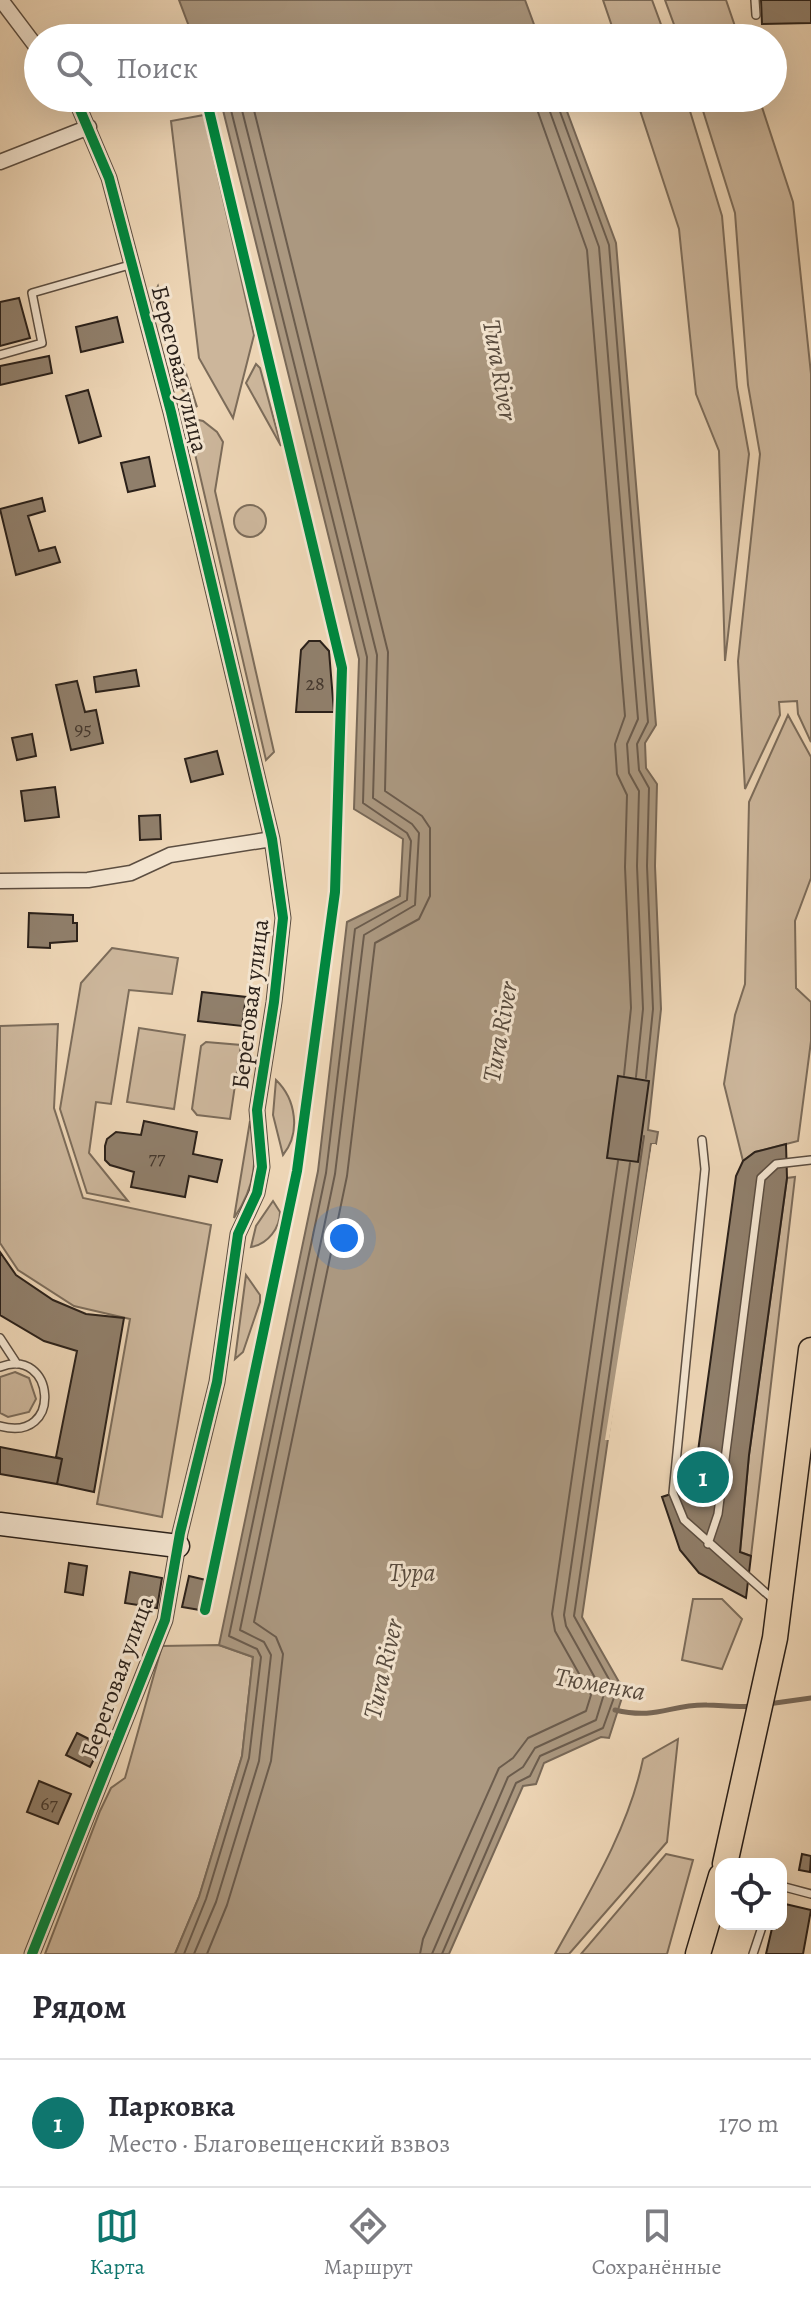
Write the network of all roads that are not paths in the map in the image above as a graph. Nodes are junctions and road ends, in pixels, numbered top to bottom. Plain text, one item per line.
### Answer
1 (1, 0) edge
2 (755, 0) edge
3 (756, 15) dead end
4 (24, 30) edge
5 (82, 112) edge
6 (89, 127) junction
7 (0, 162) edge
8 (133, 264) junction
9 (0, 355) edge
10 (272, 839) junction
11 (0, 881) edge
12 (702, 1140) dead end
13 (811, 1160) edge
14 (0, 1338) edge
15 (811, 1350) edge
16 (17, 1364) junction
17 (0, 1367) edge
18 (0, 1426) edge
19 (0, 1524) edge
20 (708, 1544) junction
21 (178, 1546) junction
22 (778, 1605) junction
23 (726, 1858) edge
24 (787, 1888) edge
25 (811, 1894) edge
26 (715, 1896) edge
27 (761, 1930) edge
28 (32, 1954) edge
29 (698, 1954) edge
30 (753, 1954) edge

1 - 4 street
2 - 3 lane
5 - 6 street, Береговая улица
6 - 7 street
6 - 8 street, Береговая улица
8 - 9 lane
8 - 10 street, Береговая улица
10 - 11 street
10 - 21 street, Береговая улица
12 - 20 lane
13 - 20 lane
14 - 16 lane
15 - 22 main road
16 - 17 lane
16 - 18 lane
19 - 21 street
20 - 22 lane
21 - 28 street, Береговая улица
22 - 23 main road
24 - 25 lane
26 - 29 main road
27 - 30 lane

